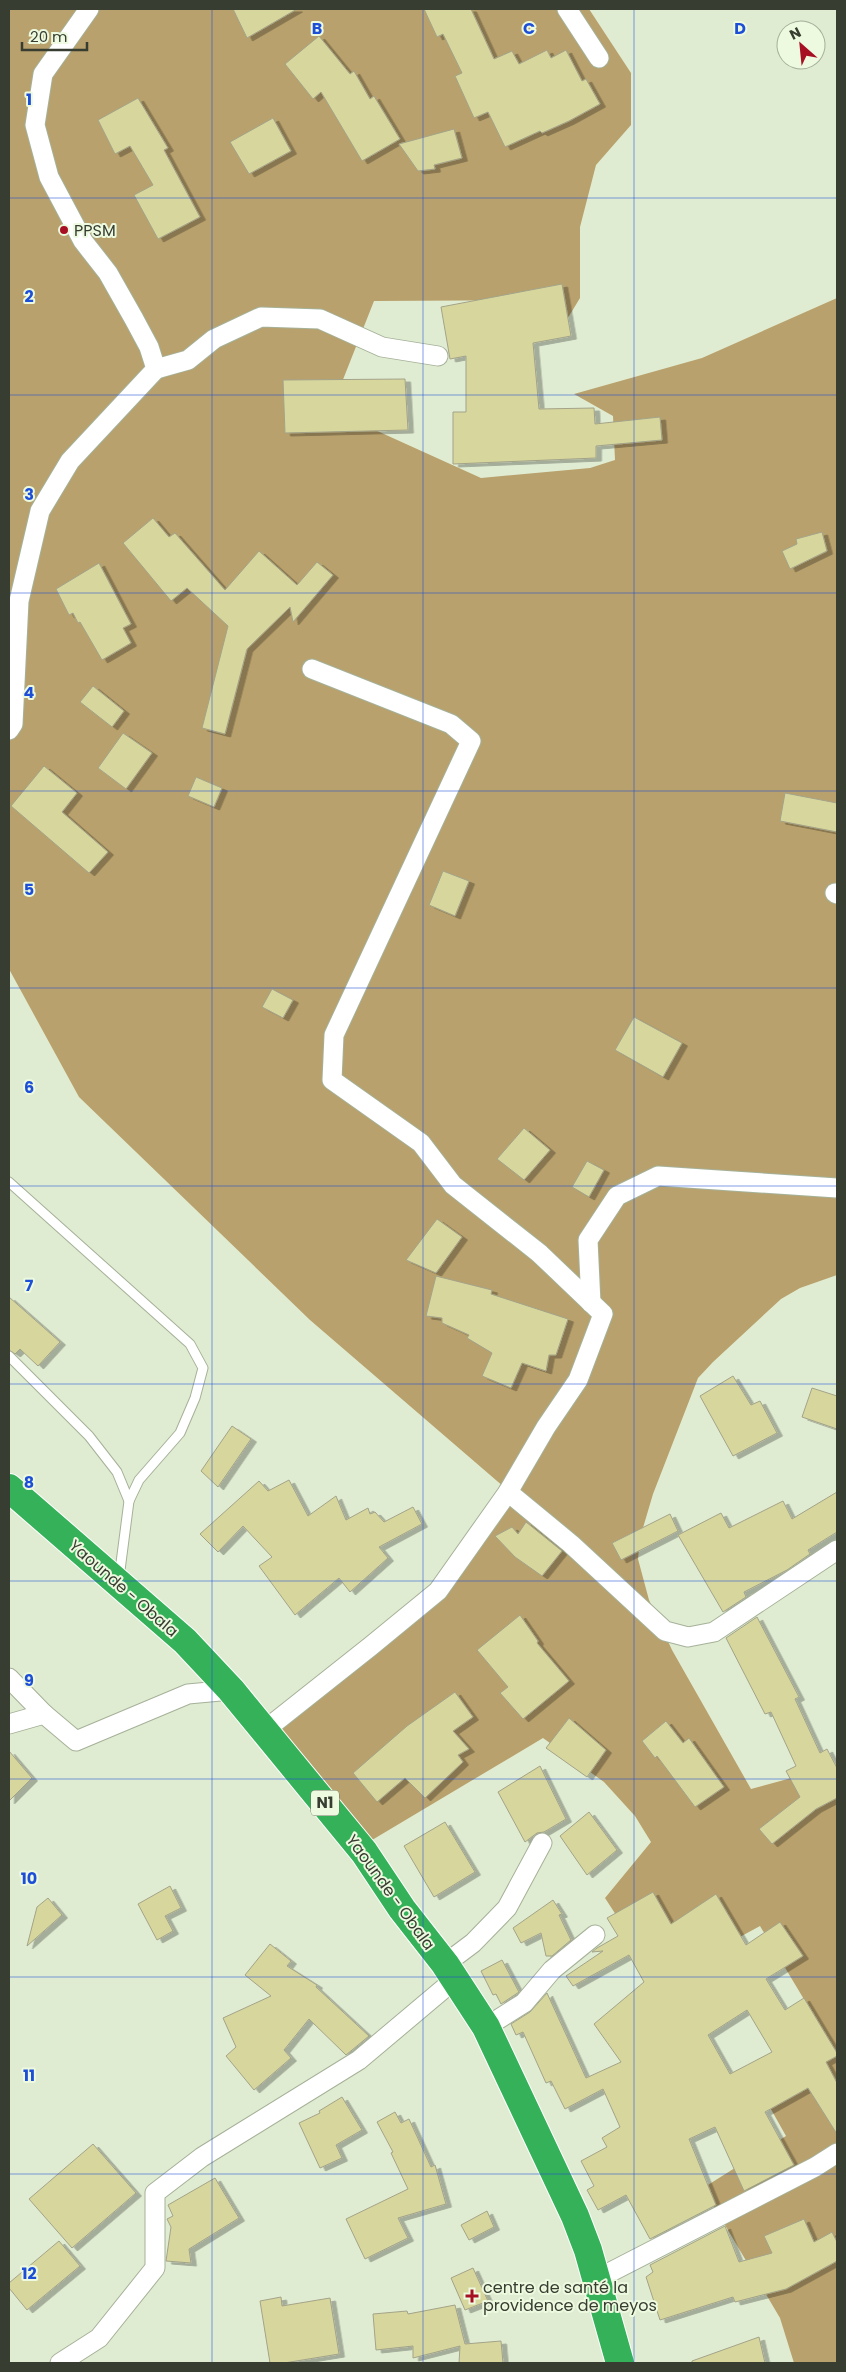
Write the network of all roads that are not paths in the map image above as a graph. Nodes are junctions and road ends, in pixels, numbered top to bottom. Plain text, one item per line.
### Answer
1 (88, 9) edge
2 (568, 9) edge
3 (599, 58) dead end
4 (438, 356) dead end
5 (156, 369) junction
6 (312, 669) dead end
7 (9, 730) edge
8 (9, 1182) edge
9 (837, 1188) edge
10 (591, 1303) junction
11 (9, 1356) edge
12 (9, 1488) edge
13 (508, 1492) junction
14 (129, 1501) junction
15 (837, 1550) edge
16 (118, 1583) junction
17 (9, 1678) edge
18 (231, 1690) junction
19 (44, 1714) junction
20 (9, 1724) edge
21 (265, 1730) junction
22 (542, 1843) dead end
23 (595, 1935) dead end
24 (449, 1972) junction
25 (486, 2027) junction
26 (837, 2153) edge
27 (597, 2279) junction
28 (60, 2363) edge
29 (620, 2363) edge

1 - 5 street
2 - 3 street
4 - 5 street
5 - 7 street
6 - 10 street
8 - 14 lane
9 - 10 street
10 - 13 street
11 - 14 lane
12 - 16 highway, Yaounde - Obala / N1
13 - 15 street
13 - 21 street
14 - 16 lane
16 - 18 highway, Yaounde - Obala / N1
17 - 19 street
18 - 19 street
18 - 21 highway, Yaounde - Obala / N1
19 - 20 street
21 - 24 highway, Yaounde - Obala / N1
22 - 24 street
23 - 25 street
24 - 25 highway, Yaounde - Obala / N1
24 - 28 street
25 - 27 highway, Yaounde - Obala / N1
26 - 27 street
27 - 29 highway, Yaounde - Obala / N1

